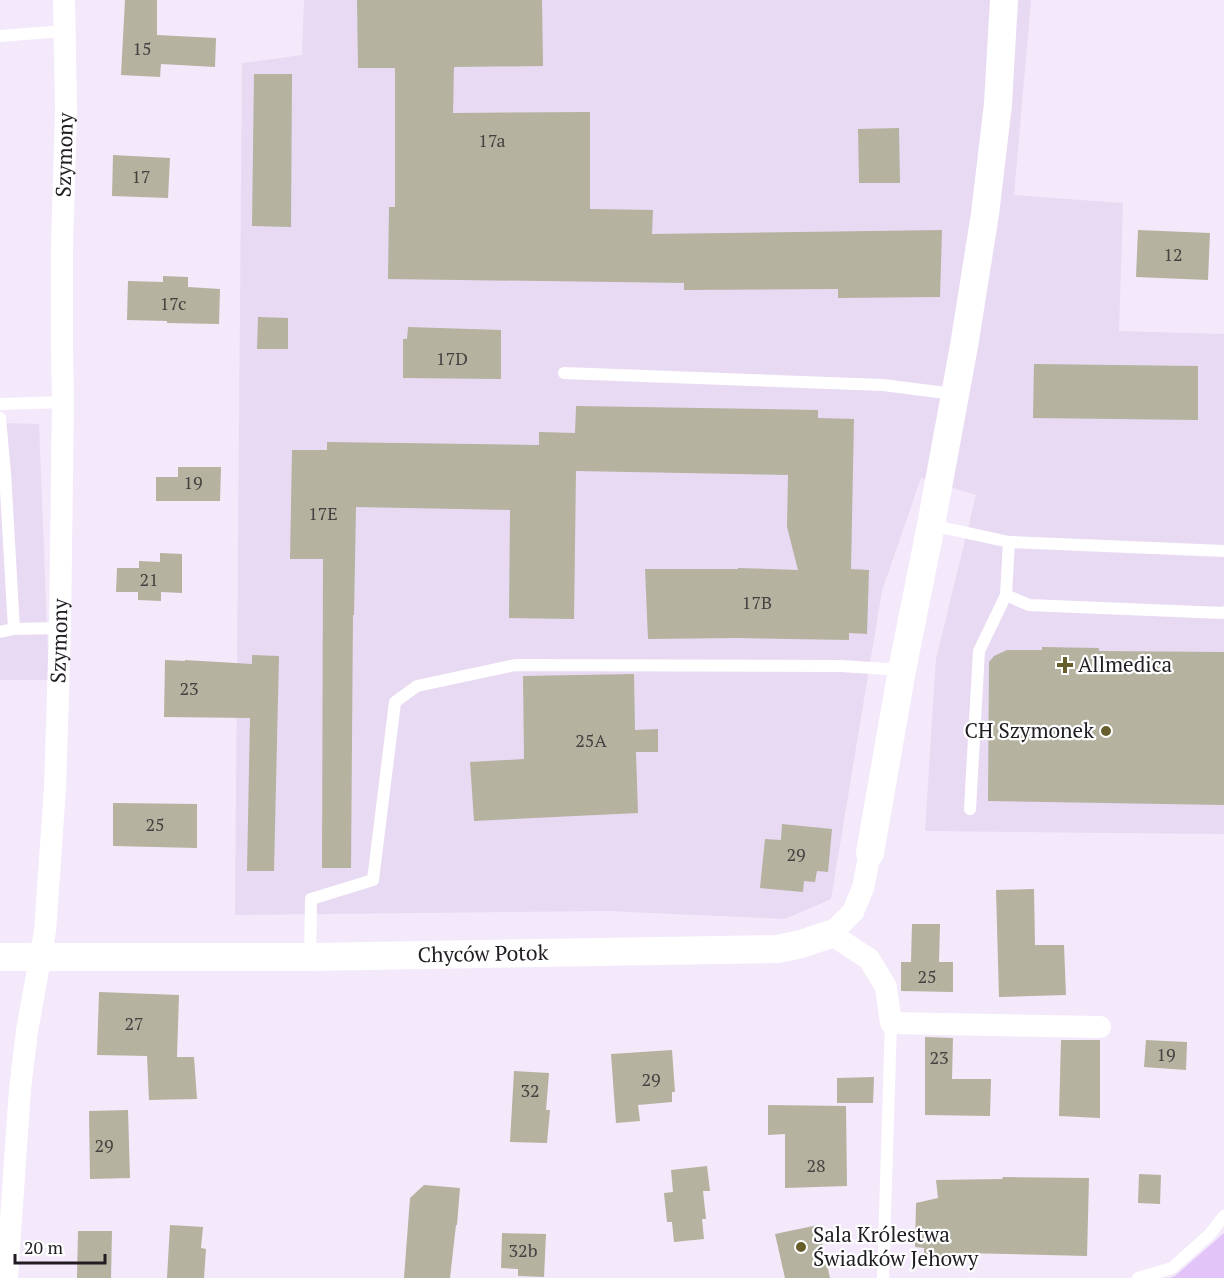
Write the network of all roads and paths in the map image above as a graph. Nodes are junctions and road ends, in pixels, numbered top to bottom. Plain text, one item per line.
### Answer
1 (64, 0) edge
2 (1004, 0) edge
3 (63, 31) junction
4 (0, 36) edge
5 (564, 373) dead end
6 (954, 394) junction
7 (63, 402) junction
8 (0, 404) edge
9 (0, 418) edge
10 (2, 473) edge
11 (932, 525) junction
12 (1009, 542) junction
13 (1224, 551) edge
14 (1006, 595) junction
15 (1224, 612) edge
16 (60, 628) junction
17 (14, 629) junction
18 (0, 632) edge
19 (902, 670) junction
20 (970, 809) dead end
21 (870, 853) joint
22 (831, 934) junction
23 (0, 957) edge
24 (310, 957) junction
25 (41, 958) junction
26 (891, 1023) junction
27 (1101, 1028) dead end
28 (1224, 1215) edge
29 (7, 1278) edge
30 (883, 1278) edge
31 (1138, 1278) edge

1 - 3 street, Szymony
2 - 6 street
3 - 4 lane
3 - 7 street, Szymony
5 - 6 lane
6 - 11 street
7 - 8 lane
7 - 16 street, Szymony
9 - 10 lane
10 - 17 lane
11 - 12 lane
11 - 19 street
12 - 13 lane
12 - 14 lane
14 - 15 lane
14 - 20 lane
16 - 17 lane
16 - 25 street, Szymony
17 - 18 lane
19 - 21 street
19 - 24 lane
21 - 22 street, Chyców Potok
22 - 24 street, Chyców Potok
22 - 26 street
23 - 25 street, Chyców Potok
24 - 25 street, Chyców Potok
25 - 29 street, Szymony
26 - 27 street
26 - 30 lane
28 - 31 lane

